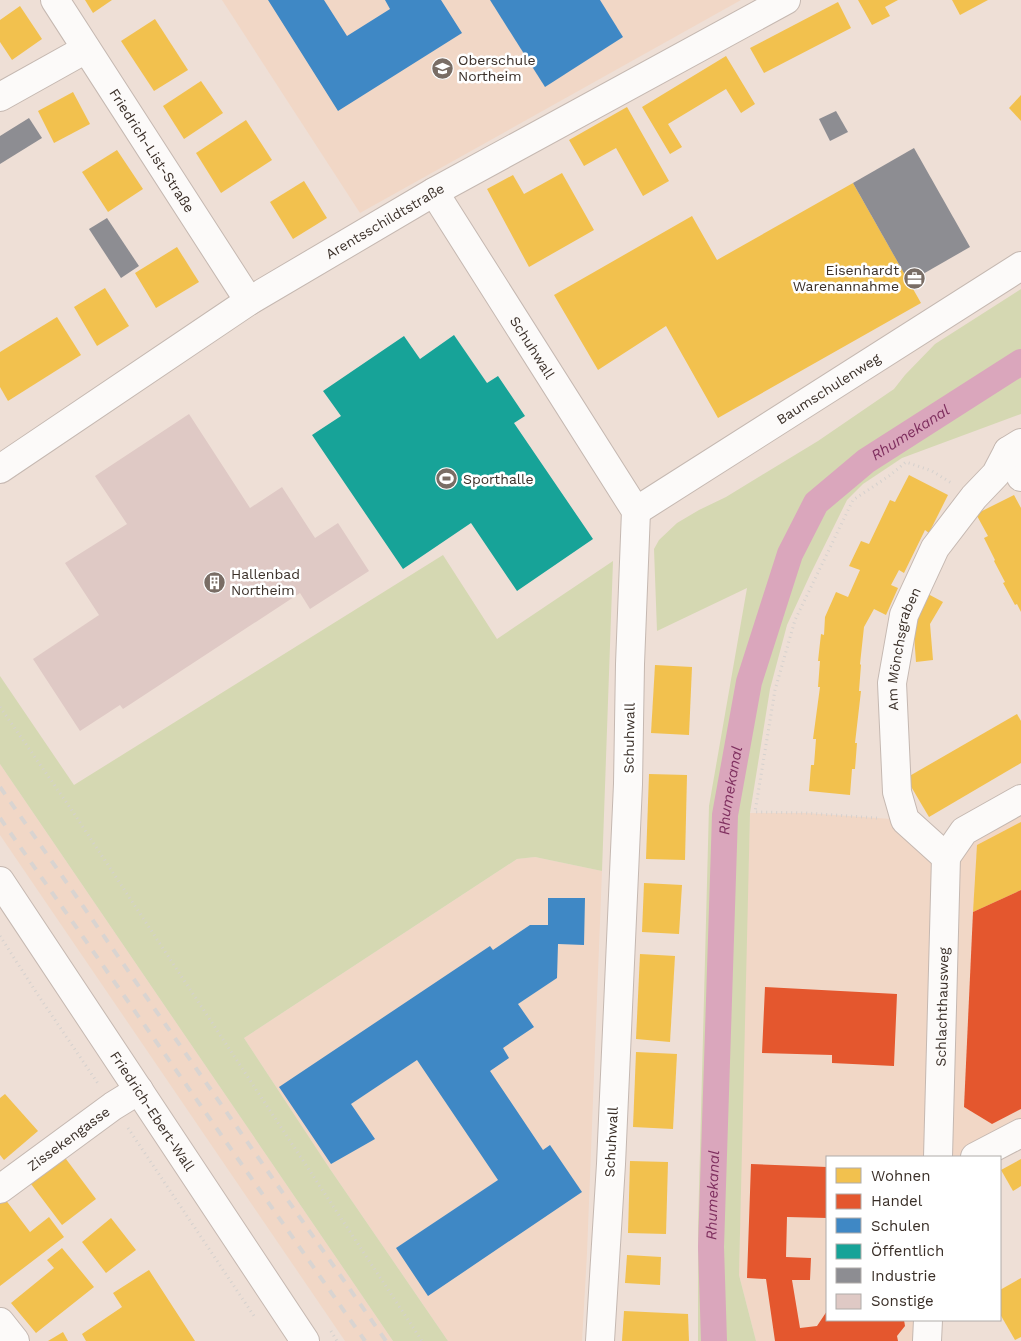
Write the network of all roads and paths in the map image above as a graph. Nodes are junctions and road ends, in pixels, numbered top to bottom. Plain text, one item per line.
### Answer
1 (55, 0) edge
2 (786, 0) edge
3 (86, 49) junction
4 (0, 97) edge
5 (434, 192) junction
6 (1021, 266) edge
7 (250, 301) junction
8 (1015, 447) edge
9 (0, 469) edge
10 (1021, 477) edge
11 (974, 497) junction
12 (636, 511) junction
13 (0, 707) edge
14 (1021, 799) edge
15 (905, 820) junction
16 (946, 857) junction
17 (0, 881) edge
18 (0, 936) edge
19 (139, 1090) junction
20 (113, 1106) junction
21 (1021, 1132) edge
22 (938, 1156) edge
23 (976, 1156) edge
24 (0, 1189) edge
25 (254, 1317) dead end
26 (928, 1321) edge
27 (0, 1322) edge
28 (14, 1341) edge
29 (305, 1341) edge
30 (422, 1341) edge
31 (600, 1341) edge
32 (927, 1341) edge

1 - 3 street, Friedrich-List-Straße
2 - 5 street, Arentsschildtstraße
3 - 4 street
3 - 7 street, Friedrich-List-Straße
5 - 7 street, Arentsschildtstraße
5 - 12 street, Schuhwall
6 - 12 street, Baumschulenweg
7 - 9 street, Arentsschildtstraße
8 - 10 street, Am Mönchsgraben
8 - 11 street, Am Mönchsgraben
11 - 15 street, Am Mönchsgraben
11 - 15 path
12 - 31 street, Schuhwall
13 - 30 path
14 - 16 street
15 - 16 street
16 - 22 street, Schlachthausweg
17 - 19 street, Friedrich-Ebert-Wall
18 - 20 path
19 - 20 street, Zissekengasse
19 - 29 street, Friedrich-Ebert-Wall
20 - 24 street, Zissekengasse
20 - 25 path
21 - 23 street
26 - 32 street
27 - 28 street

